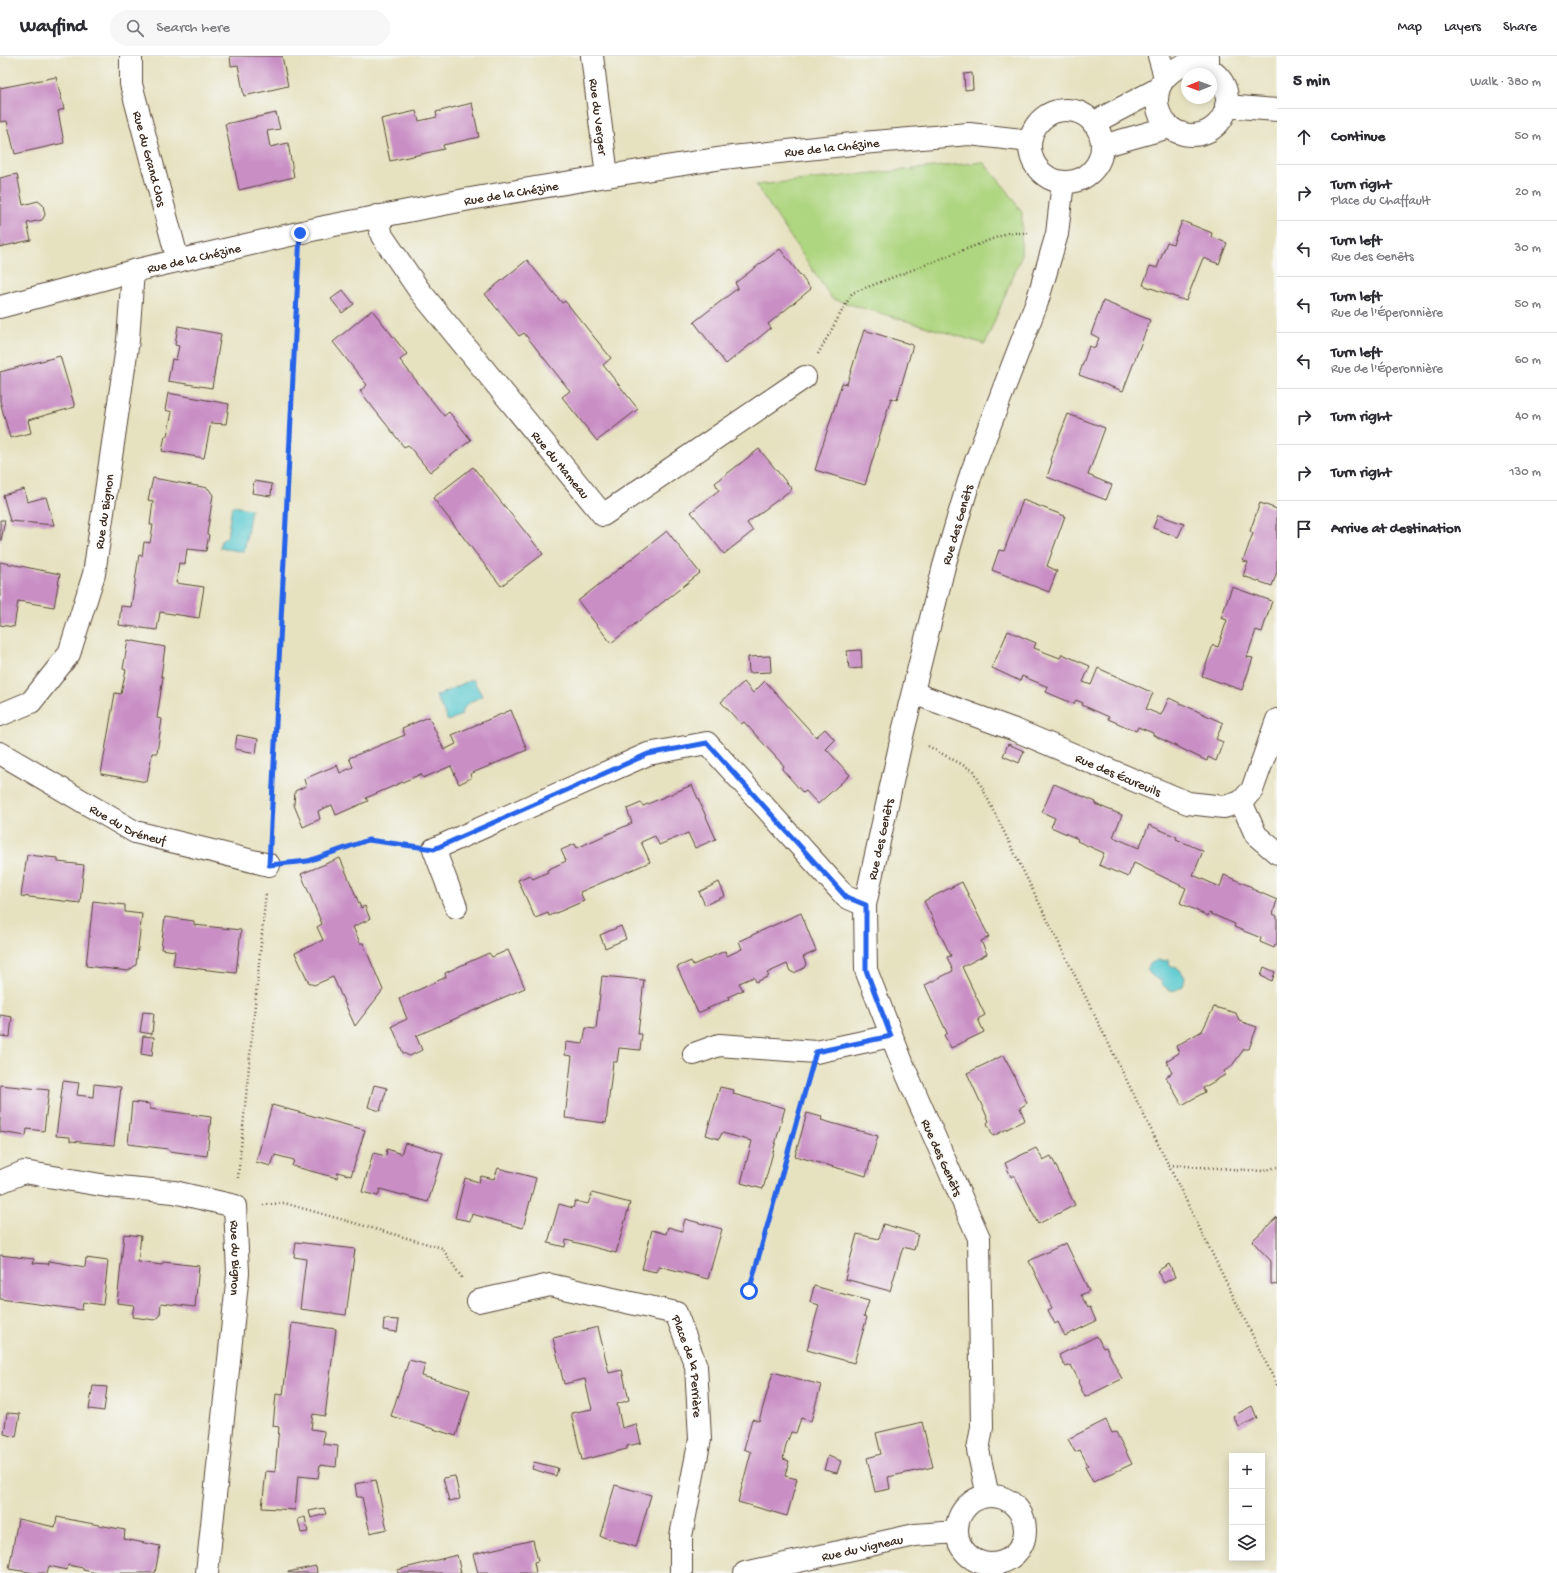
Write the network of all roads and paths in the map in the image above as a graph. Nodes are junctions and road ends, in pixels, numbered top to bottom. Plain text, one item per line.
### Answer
1 (131, 56) edge
2 (592, 56) edge
3 (1159, 56) edge
4 (1208, 62) edge
5 (1162, 83) junction
6 (1226, 106) junction
7 (1277, 110) edge
8 (1093, 123) junction
9 (1170, 127) junction
10 (1030, 141) junction
11 (1102, 146) junction
12 (607, 176) junction
13 (1062, 182) junction
14 (377, 216) junction
15 (300, 233) junction
16 (1057, 234) junction
17 (178, 261) junction
18 (133, 271) junction
19 (0, 307) edge
20 (805, 377) joint
21 (913, 693) junction
22 (0, 715) edge
23 (1277, 720) edge
24 (903, 732) junction
25 (0, 753) edge
26 (1241, 802) junction
27 (434, 849) junction
28 (1277, 853) edge
29 (269, 865) junction
30 (866, 905) junction
31 (456, 907) dead end
32 (891, 1036) junction
33 (816, 1052) junction
34 (694, 1054) dead end
35 (1169, 1165) junction
36 (1277, 1167) edge
37 (0, 1182) edge
38 (235, 1206) junction
39 (749, 1291) dead end
40 (478, 1301) joint
41 (1277, 1385) edge
42 (988, 1496) junction
43 (957, 1532) junction
44 (988, 1568) edge
45 (207, 1573) edge
46 (681, 1573) edge
47 (745, 1573) edge

1 - 17 street, Rue du Grand Clos
2 - 12 street, Rue du Verger
3 - 5 street
4 - 5 street
4 - 6 street
5 - 8 street
5 - 9 street
6 - 7 street
6 - 9 street
8 - 10 street
8 - 11 street
9 - 11 street
10 - 12 street, Rue de la Chézine
10 - 13 street
11 - 13 street
12 - 14 street, Rue de la Chézine
13 - 16 street, Rue des Genêts
14 - 15 street, Rue de la Chézine
14 - 20 street, Rue du Hameau
15 - 17 street, Rue de la Chézine
15 - 29 path
16 - 20 path
16 - 21 street, Rue des Genêts
17 - 18 street, Rue de la Chézine
18 - 19 street, Rue de la Chézine
18 - 22 street, Rue du Bignon
21 - 24 street, Rue des Genêts
21 - 26 street, Rue des Écureuils
23 - 26 street
24 - 30 street, Rue des Genêts
24 - 35 path
25 - 29 street, Rue du Dréneuf
26 - 28 street
27 - 29 path
27 - 30 street
27 - 31 street
29 - 38 path
30 - 32 street, Rue des Genêts
32 - 33 street
32 - 42 street, Rue des Genêts
33 - 34 street
33 - 39 path
35 - 36 path
35 - 41 path
37 - 38 street, Rue du Bignon
38 - 40 path
38 - 45 street, Rue du Bignon
40 - 46 street, Place de la Perrière
42 - 43 street
42 - 44 street
43 - 44 street
43 - 47 street, Rue du Vigneau

